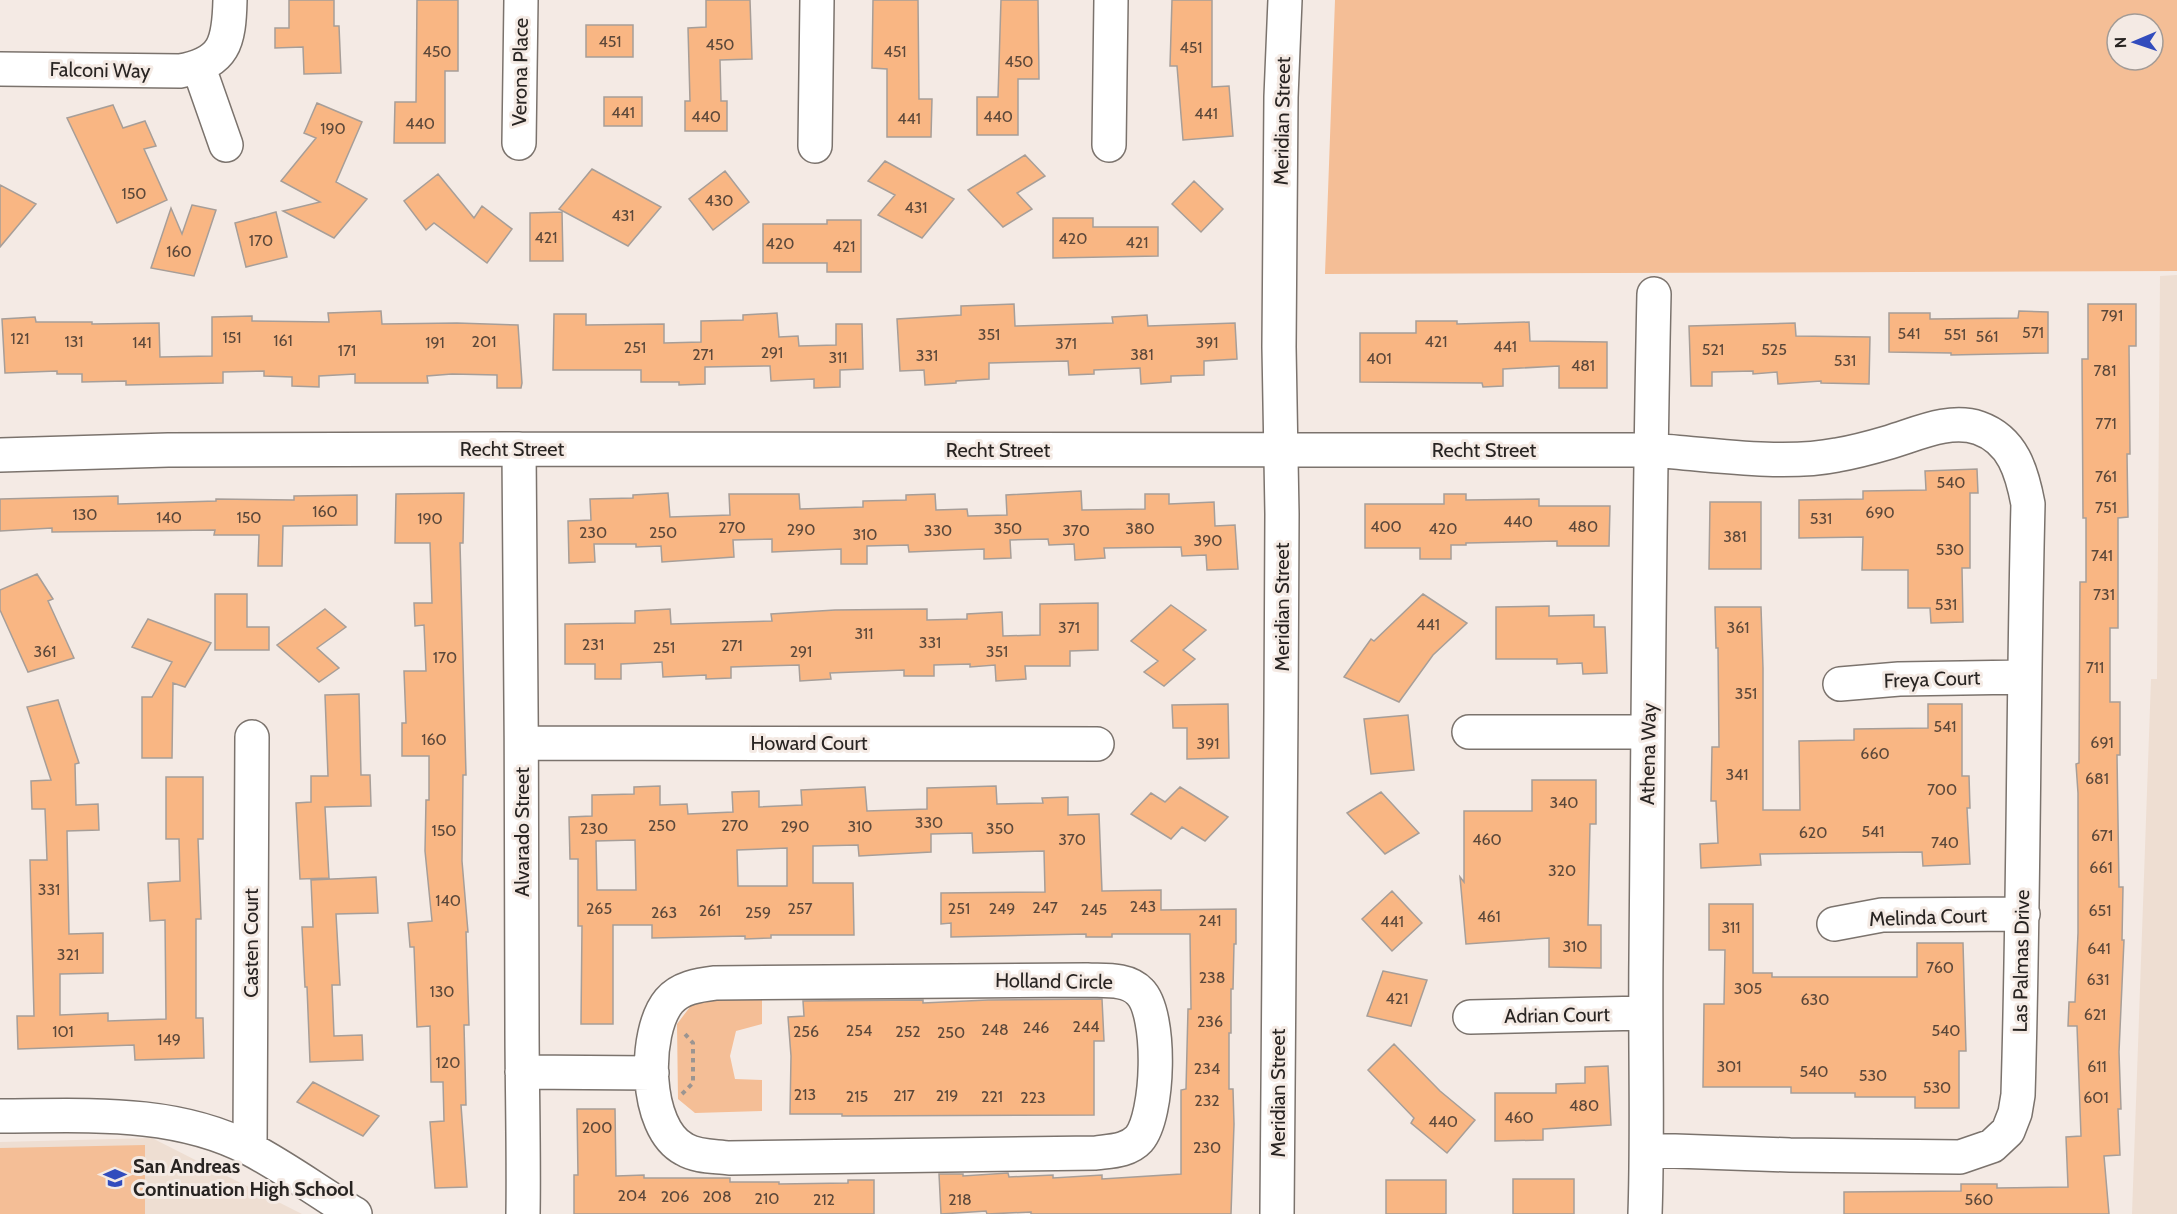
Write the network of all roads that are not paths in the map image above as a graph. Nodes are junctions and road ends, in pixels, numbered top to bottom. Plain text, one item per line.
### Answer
1 (230, 0) edge
2 (521, 0) edge
3 (817, 0) edge
4 (1111, 0) edge
5 (1285, 0) edge
6 (199, 68) junction
7 (0, 69) edge
8 (519, 143) dead end
9 (226, 145) dead end
10 (1109, 145) dead end
11 (815, 146) dead end
12 (1654, 294) dead end
13 (1990, 433) joint
14 (519, 449) junction
15 (1650, 450) junction
16 (1280, 451) junction
17 (0, 455) edge
18 (2024, 677) junction
19 (1840, 684) dead end
20 (1469, 732) dead end
21 (1648, 732) junction
22 (252, 737) dead end
23 (522, 743) junction
24 (1097, 744) dead end
25 (2023, 914) junction
26 (1834, 924) dead end
27 (1645, 1013) junction
28 (1470, 1017) dead end
29 (522, 1072) junction
30 (652, 1073) junction
31 (0, 1116) edge
32 (250, 1149) junction
33 (1647, 1150) junction
34 (355, 1214) edge
35 (523, 1214) edge
36 (1277, 1214) edge
37 (1645, 1214) edge

1 - 6 street
2 - 8 street, Verona Place
3 - 11 street
4 - 10 street
5 - 16 street, Meridian Street
6 - 7 street, Falconi Way
6 - 9 street
12 - 15 street, Athena Way
13 - 15 street, Recht Street
13 - 18 street, Las Palmas Drive
14 - 16 street, Recht Street
14 - 17 street, Recht Street
14 - 23 street, Alvarado Street
15 - 16 street, Recht Street
15 - 21 street, Athena Way
16 - 36 street, Meridian Street
18 - 19 street, Freya Court
18 - 25 street, Las Palmas Drive
20 - 21 street
21 - 27 street, Athena Way
22 - 32 street, Casten Court
23 - 24 street, Howard Court
23 - 29 street, Alvarado Street
25 - 26 street, Melinda Court
25 - 33 street, Las Palmas Drive
27 - 28 street, Adrian Court
27 - 33 street, Athena Way
29 - 30 street
29 - 35 street, Alvarado Street
30 - 30 street, Holland Circle
31 - 32 street
32 - 34 street
33 - 37 street, Athena Way

